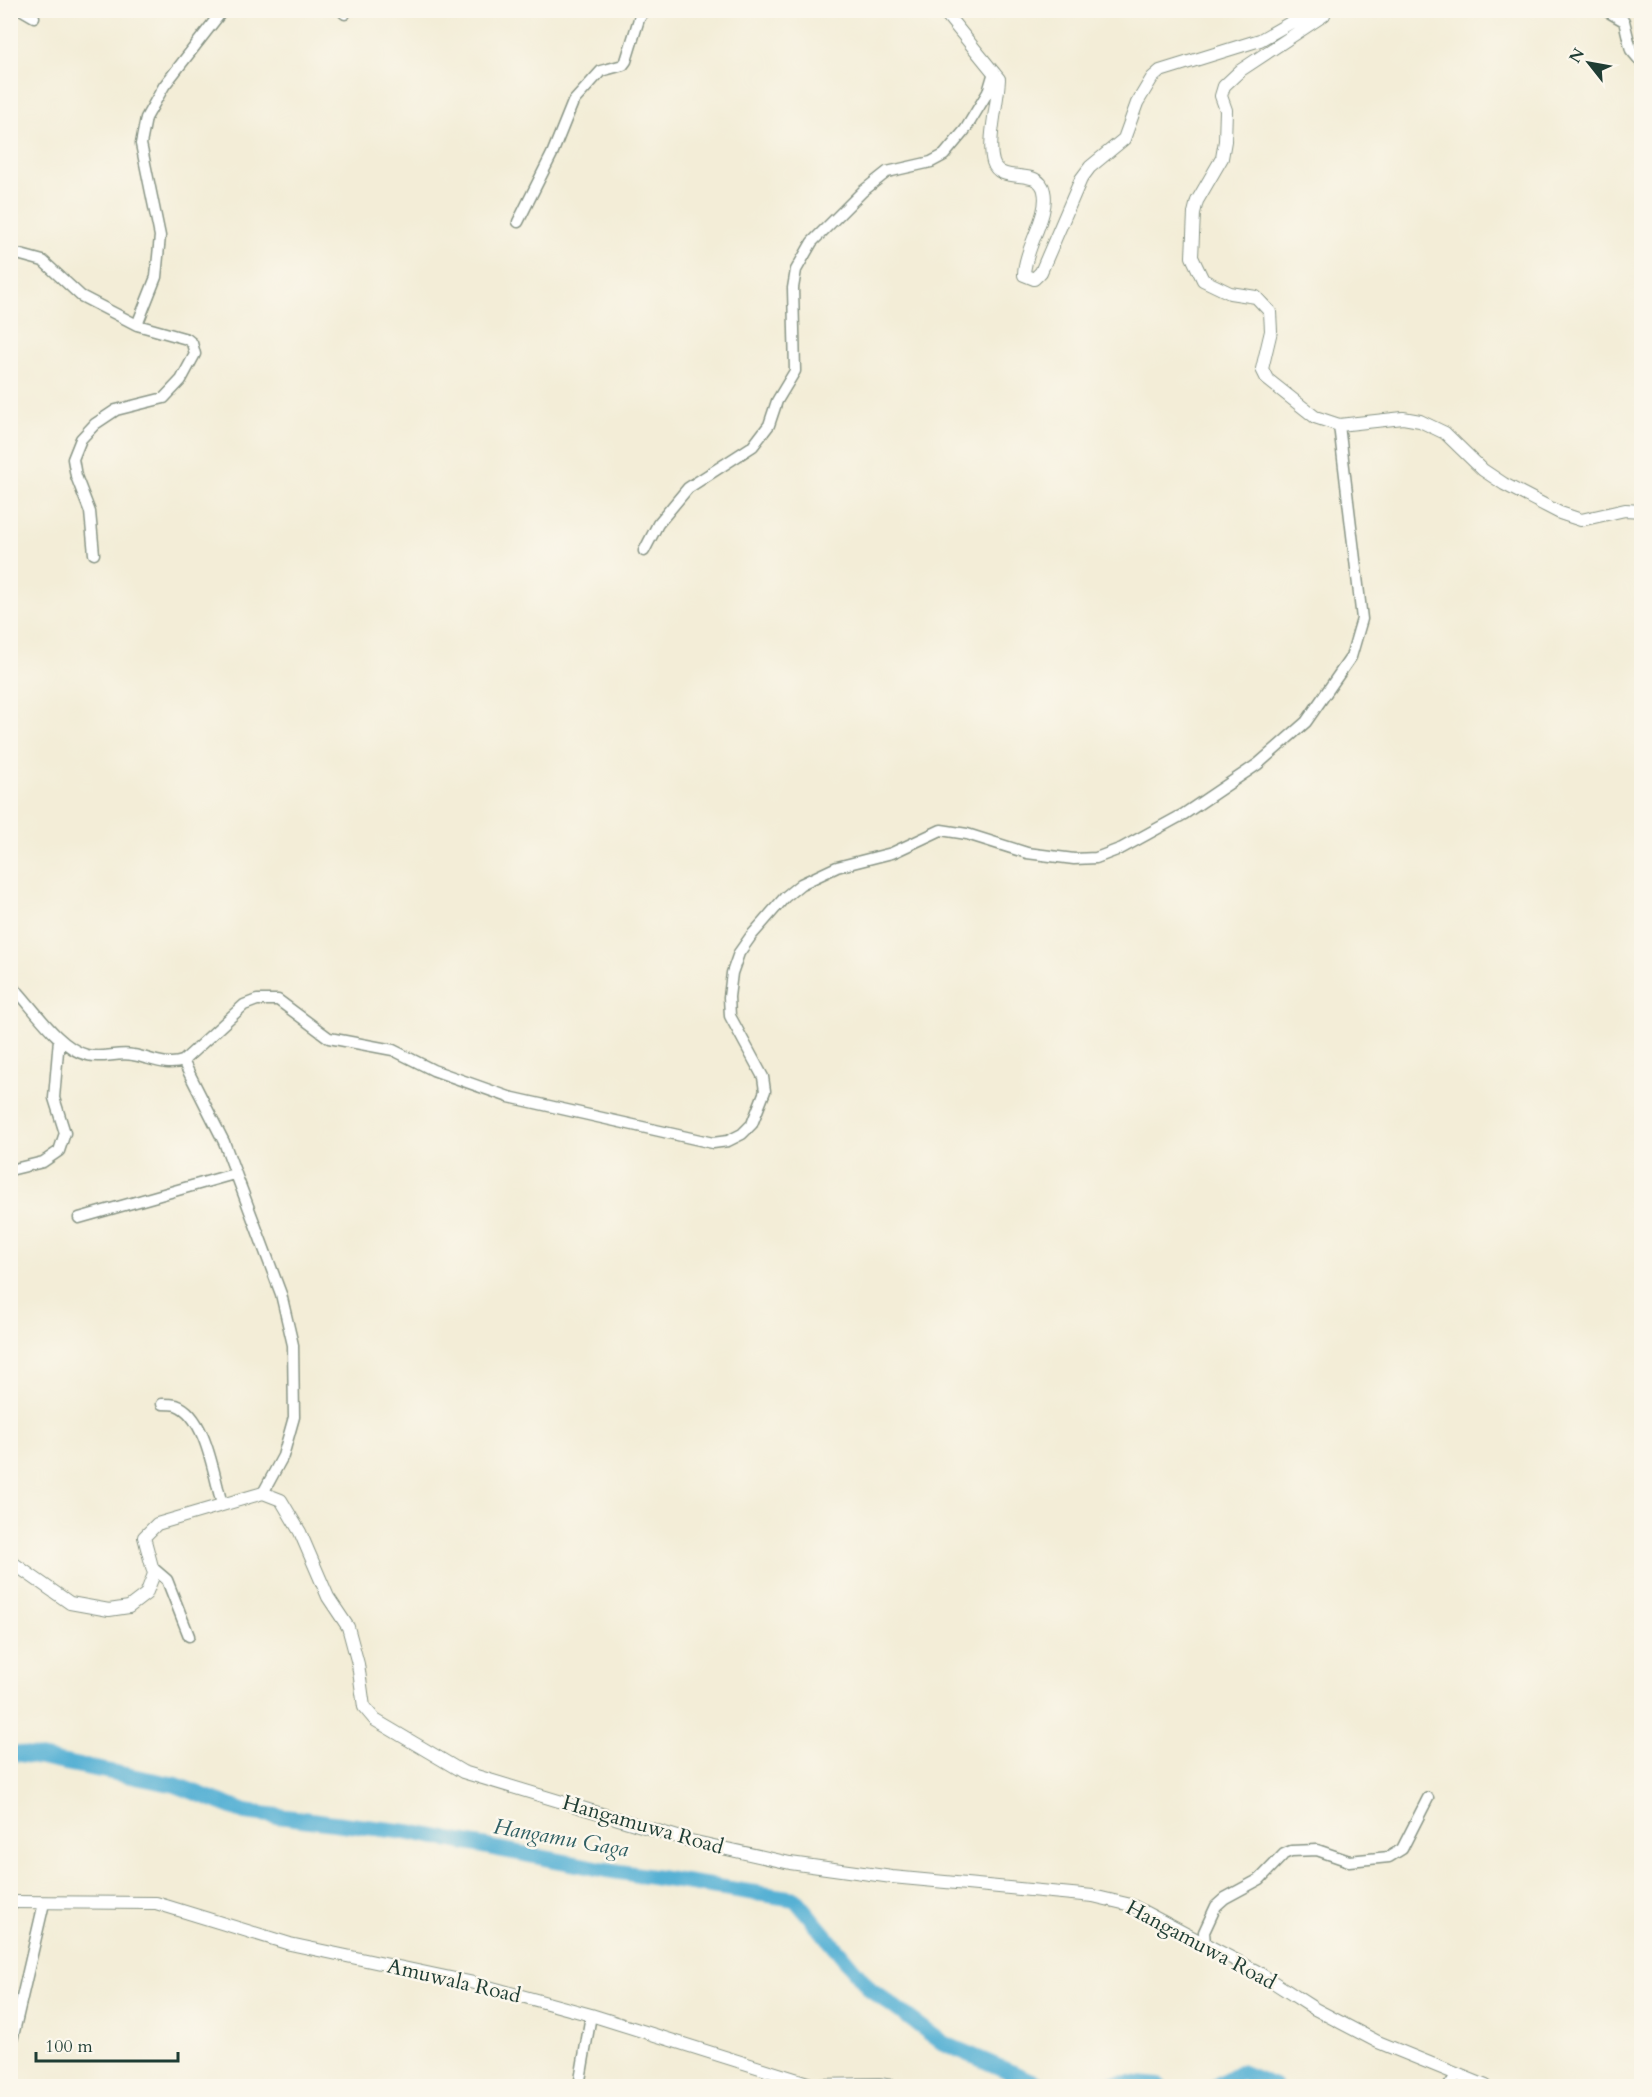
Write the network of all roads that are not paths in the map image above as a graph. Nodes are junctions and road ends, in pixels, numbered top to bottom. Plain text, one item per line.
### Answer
1 (22, 10) edge
2 (223, 10) edge
3 (645, 10) edge
4 (943, 10) edge
5 (1316, 10) edge
6 (1322, 10) edge
7 (1605, 10) edge
8 (34, 17) dead end
9 (1641, 63) edge
10 (994, 72) junction
11 (518, 222) dead end
12 (10, 252) edge
13 (137, 325) junction
14 (1339, 425) junction
15 (1641, 512) edge
16 (644, 551) dead end
17 (94, 554) dead end
18 (10, 987) edge
19 (59, 1039) junction
20 (183, 1061) junction
21 (10, 1170) edge
22 (234, 1174) junction
23 (79, 1218) dead end
24 (162, 1404) dead end
25 (263, 1493) junction
26 (222, 1504) junction
27 (10, 1561) edge
28 (153, 1568) junction
29 (189, 1636) dead end
30 (1428, 1798) dead end
31 (10, 1902) edge
32 (44, 1903) junction
33 (1205, 1944) junction
34 (591, 2015) junction
35 (10, 2049) edge
36 (10, 2073) edge
37 (1456, 2074) junction
38 (12, 2086) edge
39 (579, 2086) edge
40 (893, 2086) edge
41 (1449, 2086) edge
42 (1486, 2086) edge

1 - 8 street
2 - 13 street
3 - 11 street
4 - 10 street
5 - 10 street
6 - 14 street
7 - 9 street
10 - 16 street
12 - 13 street
13 - 17 street
14 - 15 street
14 - 20 street
18 - 19 street
19 - 20 street
19 - 21 street
20 - 22 street
22 - 23 street
22 - 25 street
24 - 26 street
25 - 26 street
25 - 33 street, Hangamuwa Road
26 - 28 street
27 - 28 street
28 - 29 street
30 - 33 street
31 - 32 street, Amuwala Road
32 - 34 street, Amuwala Road
32 - 35 street
33 - 37 street, Hangamuwa Road
34 - 39 street
34 - 40 street, Amuwala Road
36 - 38 street
37 - 41 street
37 - 42 street, Hangamuwa Road

